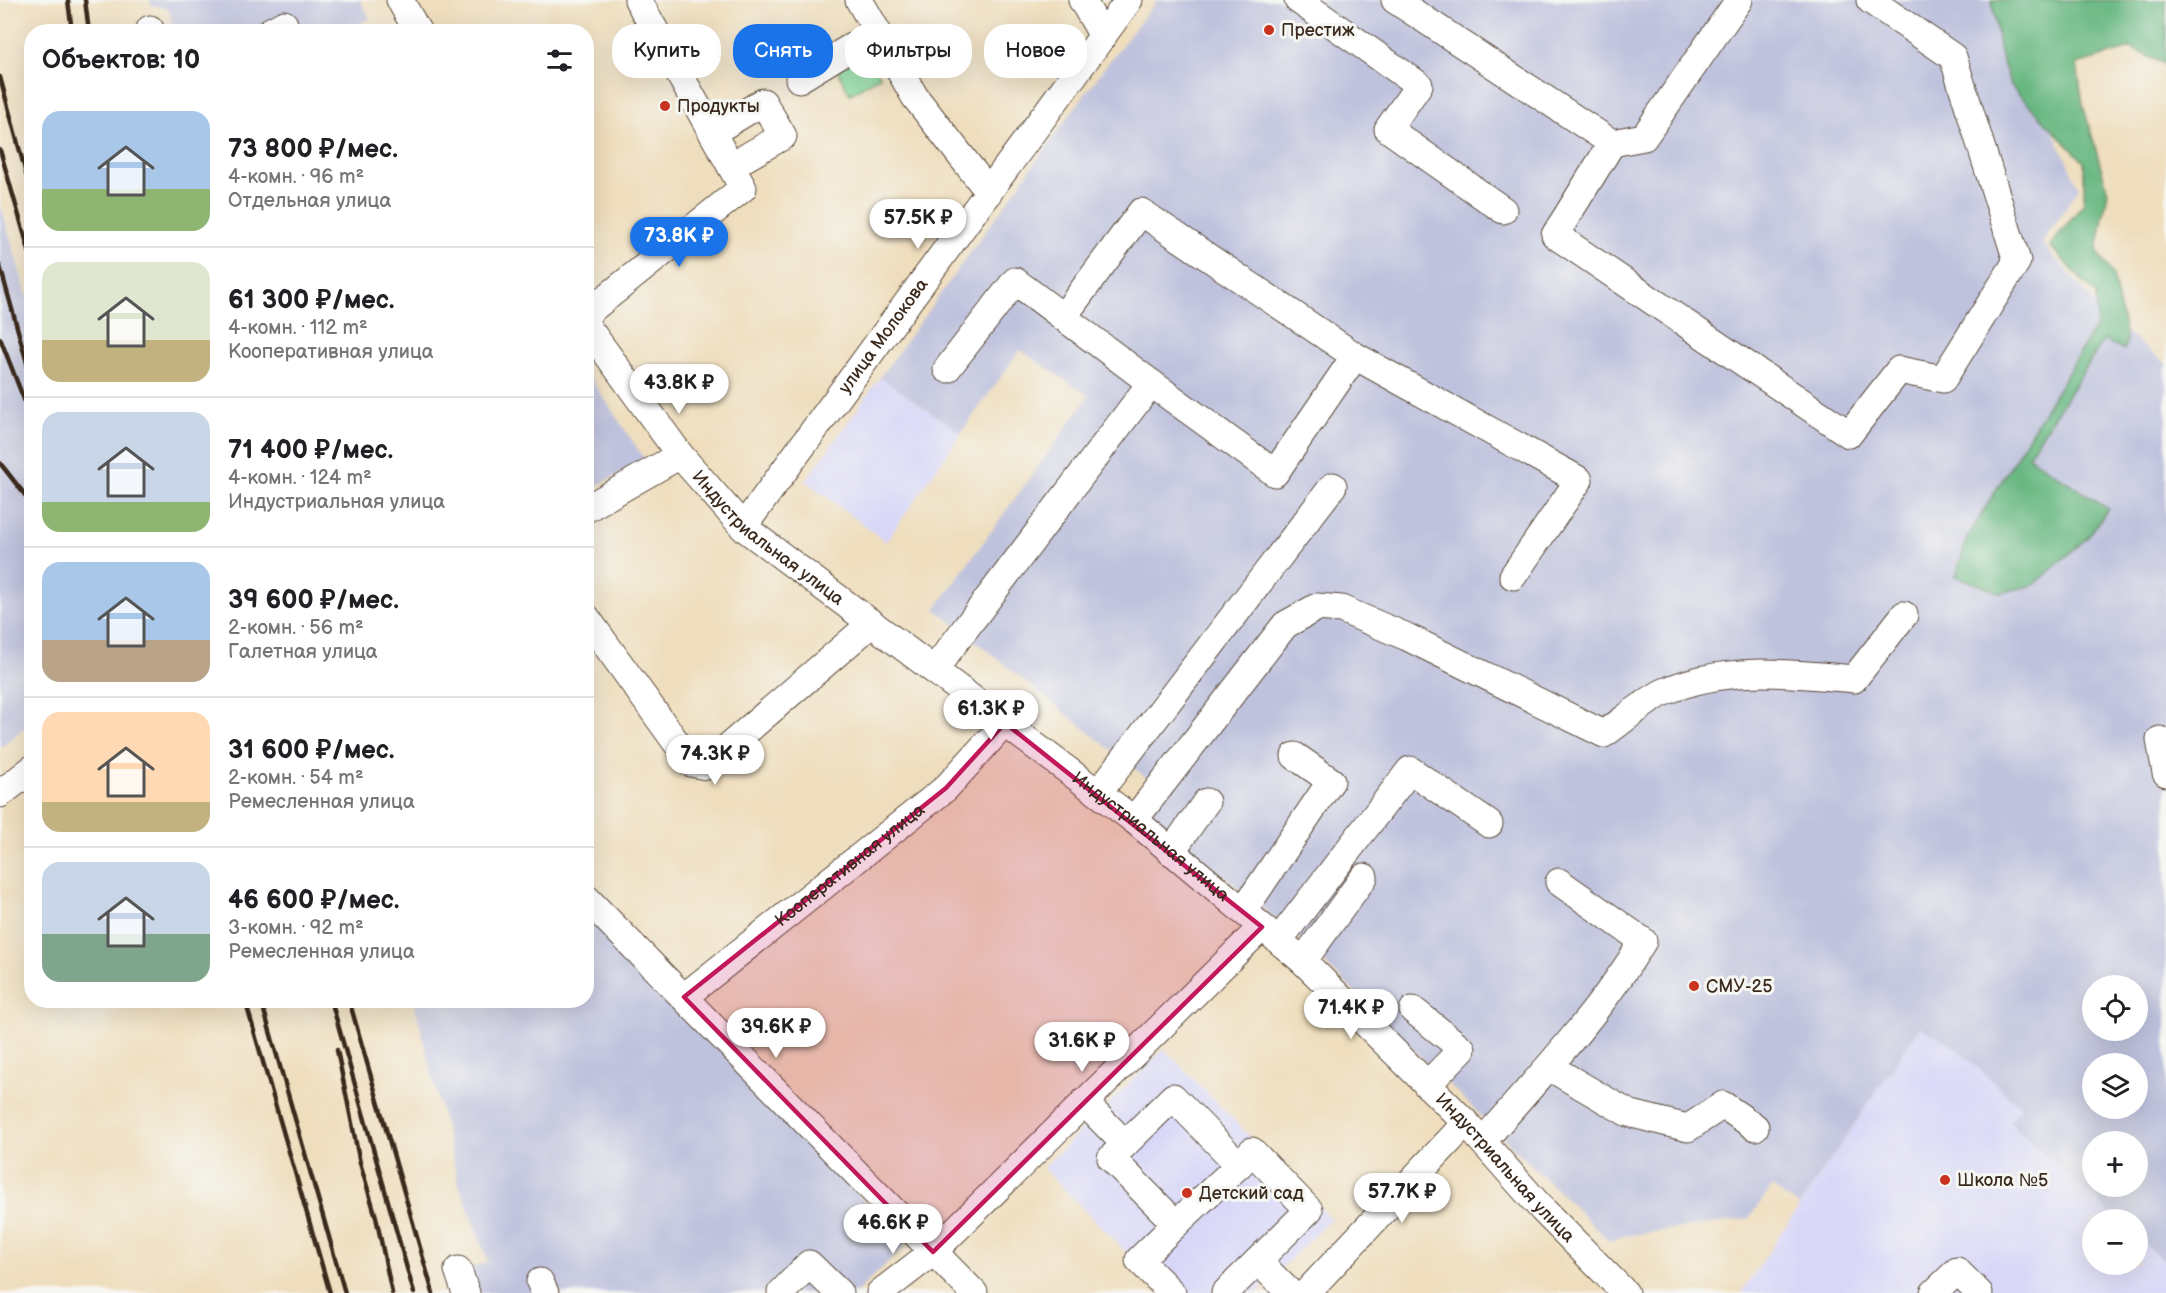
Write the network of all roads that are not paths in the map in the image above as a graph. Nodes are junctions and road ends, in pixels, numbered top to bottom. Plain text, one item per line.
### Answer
1 (400, 0) edge
2 (638, 0) edge
3 (859, 0) edge
4 (1083, 0) edge
5 (1129, 0) edge
6 (1298, 0) edge
7 (1395, 0) edge
8 (1739, 0) edge
9 (1870, 0) edge
10 (414, 24) edge
11 (872, 24) edge
12 (1103, 36) junction
13 (845, 51) edge
14 (904, 78) edge
15 (799, 79) dead end
16 (713, 132) junction
17 (1612, 143) junction
18 (737, 177) junction
19 (989, 192) junction
20 (1503, 210) dead end
21 (594, 307) edge
22 (1063, 317) junction
23 (594, 336) edge
24 (1355, 356) junction
25 (947, 369) dead end
26 (1151, 383) junction
27 (680, 455) junction
28 (1333, 486) dead end
29 (594, 504) edge
30 (743, 527) junction
31 (1514, 576) dead end
32 (1904, 615) dead end
33 (872, 623) junction
34 (594, 628) edge
35 (934, 670) junction
36 (1005, 723) junction
37 (2160, 740) dead end
38 (1295, 756) dead end
39 (2166, 773) edge
40 (24, 776) edge
41 (1098, 793) junction
42 (0, 794) edge
43 (1206, 802) dead end
44 (1134, 820) junction
45 (1489, 824) dead end
46 (1171, 852) junction
47 (1364, 877) dead end
48 (1558, 882) dead end
49 (594, 906) edge
50 (1261, 926) junction
51 (1303, 961) junction
52 (684, 997) junction
53 (1413, 1010) dead end
54 (1549, 1067) junction
55 (1427, 1084) junction
56 (1084, 1102) junction
57 (1755, 1127) dead end
58 (1474, 1132) junction
59 (1125, 1144) junction
60 (1239, 1165) junction
61 (1176, 1224) junction
62 (933, 1252) junction
63 (1258, 1261) junction
64 (781, 1293) edge
65 (839, 1293) edge
66 (880, 1293) edge
67 (974, 1293) edge
68 (1172, 1293) edge
69 (1225, 1293) edge
70 (1290, 1293) edge
71 (1306, 1293) edge
72 (1625, 1293) edge
73 (1934, 1293) edge
74 (1978, 1293) edge

1 - 10 street
2 - 16 street
3 - 11 street
4 - 12 street
5 - 12 street, улица Молокова
6 - 20 street
7 - 17 street
8 - 17 street
9 - 17 street
12 - 19 street, улица Молокова
13 - 15 street
14 - 19 street
16 - 18 street
16 - 18 street
18 - 21 street
19 - 30 street, улица Молокова
22 - 24 street
22 - 25 street
22 - 26 street
23 - 27 street, Индустриальная улица
24 - 26 street
24 - 31 street
26 - 35 street
27 - 29 street
27 - 30 street, Индустриальная улица
28 - 41 street
30 - 33 street, Индустриальная улица
32 - 44 street
33 - 34 street
33 - 35 street, Индустриальная улица
35 - 36 street, Индустриальная улица
36 - 41 street, Индустриальная улица
36 - 52 street, Кооперативная улица
37 - 39 street
38 - 50 street
40 - 42 street
41 - 44 street, Индустриальная улица
43 - 46 street
44 - 46 street, Индустриальная улица
45 - 50 street
46 - 50 street, Индустриальная улица
47 - 51 street
48 - 54 street
49 - 52 street
50 - 51 street, Индустриальная улица
50 - 56 street
51 - 55 street, Индустриальная улица
52 - 62 street
53 - 55 street
54 - 57 street
54 - 58 street
55 - 58 street, Индустриальная улица
56 - 59 street
56 - 62 street
58 - 71 street
58 - 72 street, Индустриальная улица
59 - 60 street
59 - 61 street
60 - 61 street
60 - 63 street
61 - 68 street
62 - 66 street
62 - 67 street
63 - 69 street
63 - 70 street
64 - 65 street
73 - 74 street

